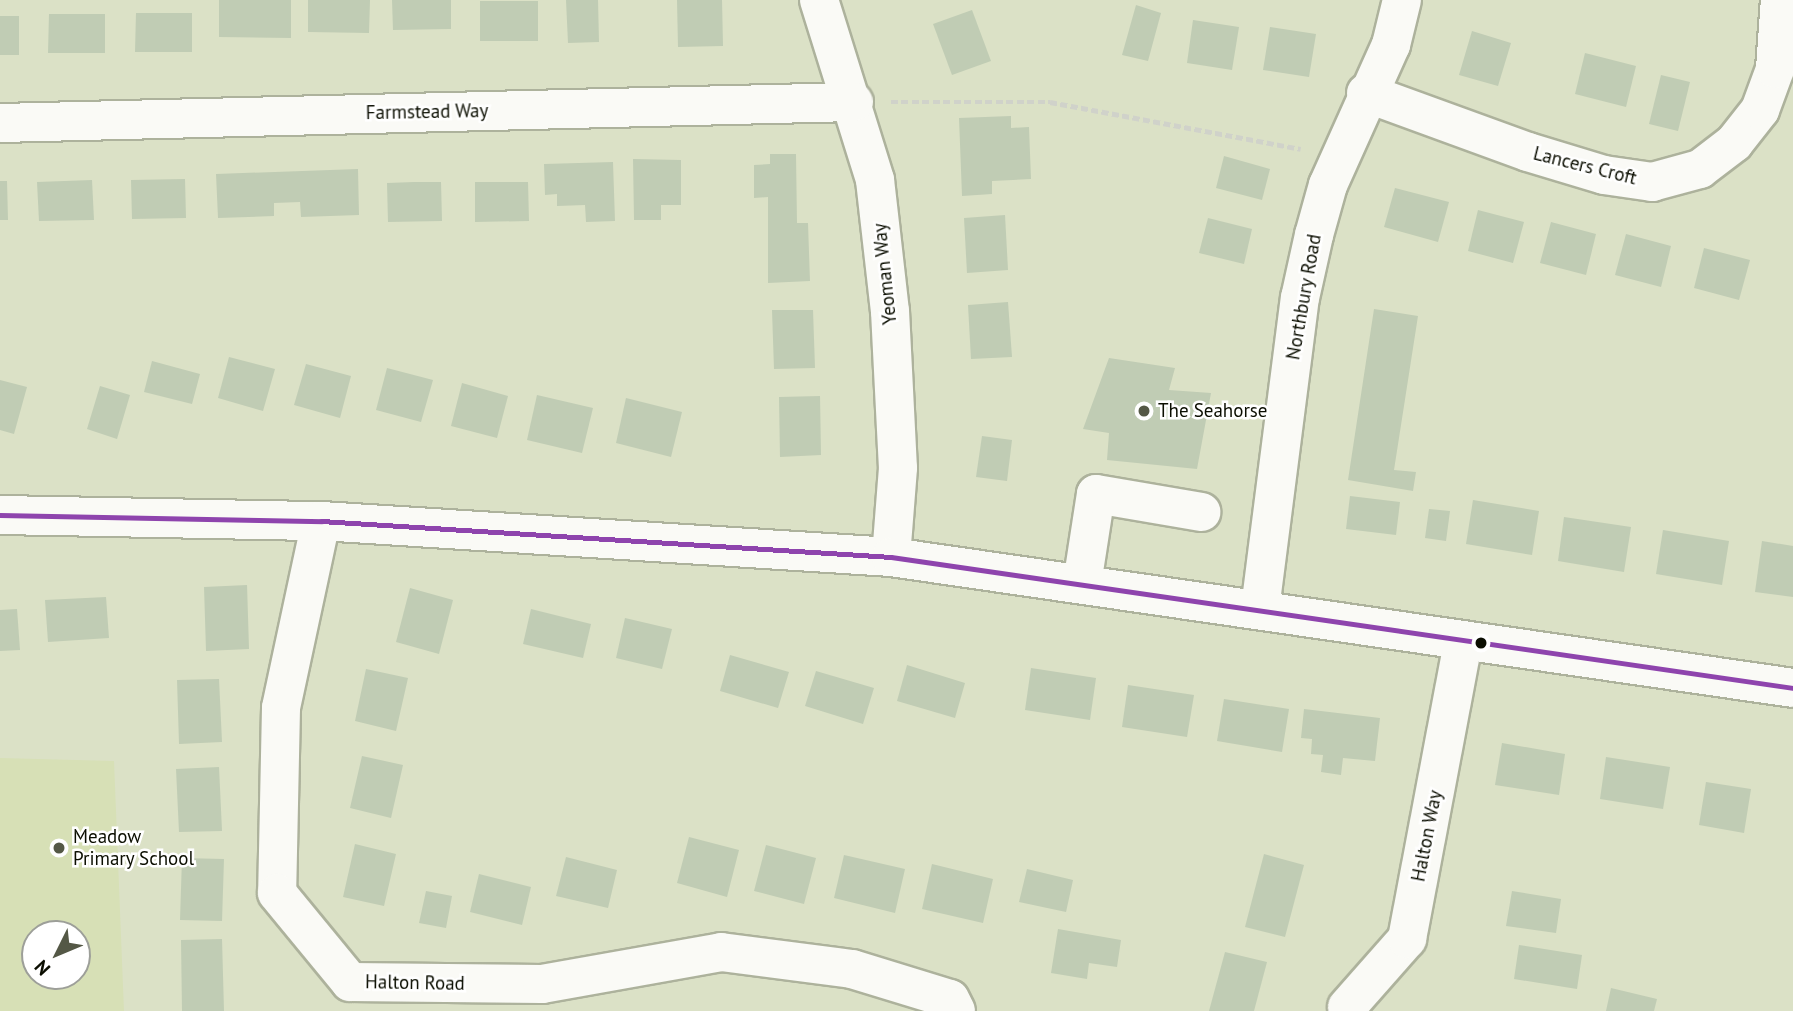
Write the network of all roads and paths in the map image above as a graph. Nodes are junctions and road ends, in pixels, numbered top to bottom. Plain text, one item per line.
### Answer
1 (819, 0) edge
2 (1402, 0) edge
3 (1780, 0) edge
4 (1366, 93) junction
5 (855, 102) junction
6 (0, 123) edge
7 (1340, 157) junction
8 (1201, 512) dead end
9 (0, 515) edge
10 (321, 521) junction
11 (891, 557) junction
12 (1082, 584) junction
13 (1260, 609) junction
14 (1463, 644) junction
15 (1793, 688) edge
16 (1347, 1007) dead end
17 (956, 1011) edge

1 - 5 street, Yeoman Way
2 - 4 street, Northbury Road
3 - 4 street, Lancers Croft
4 - 7 street, Northbury Road
5 - 6 street, Farmstead Way
5 - 7 path
5 - 11 street, Yeoman Way
7 - 13 street, Northbury Road
8 - 12 street
9 - 10 street
10 - 11 street
10 - 17 street, Halton Road
11 - 12 street
12 - 13 street
13 - 14 street
14 - 15 street
14 - 16 street, Halton Way

